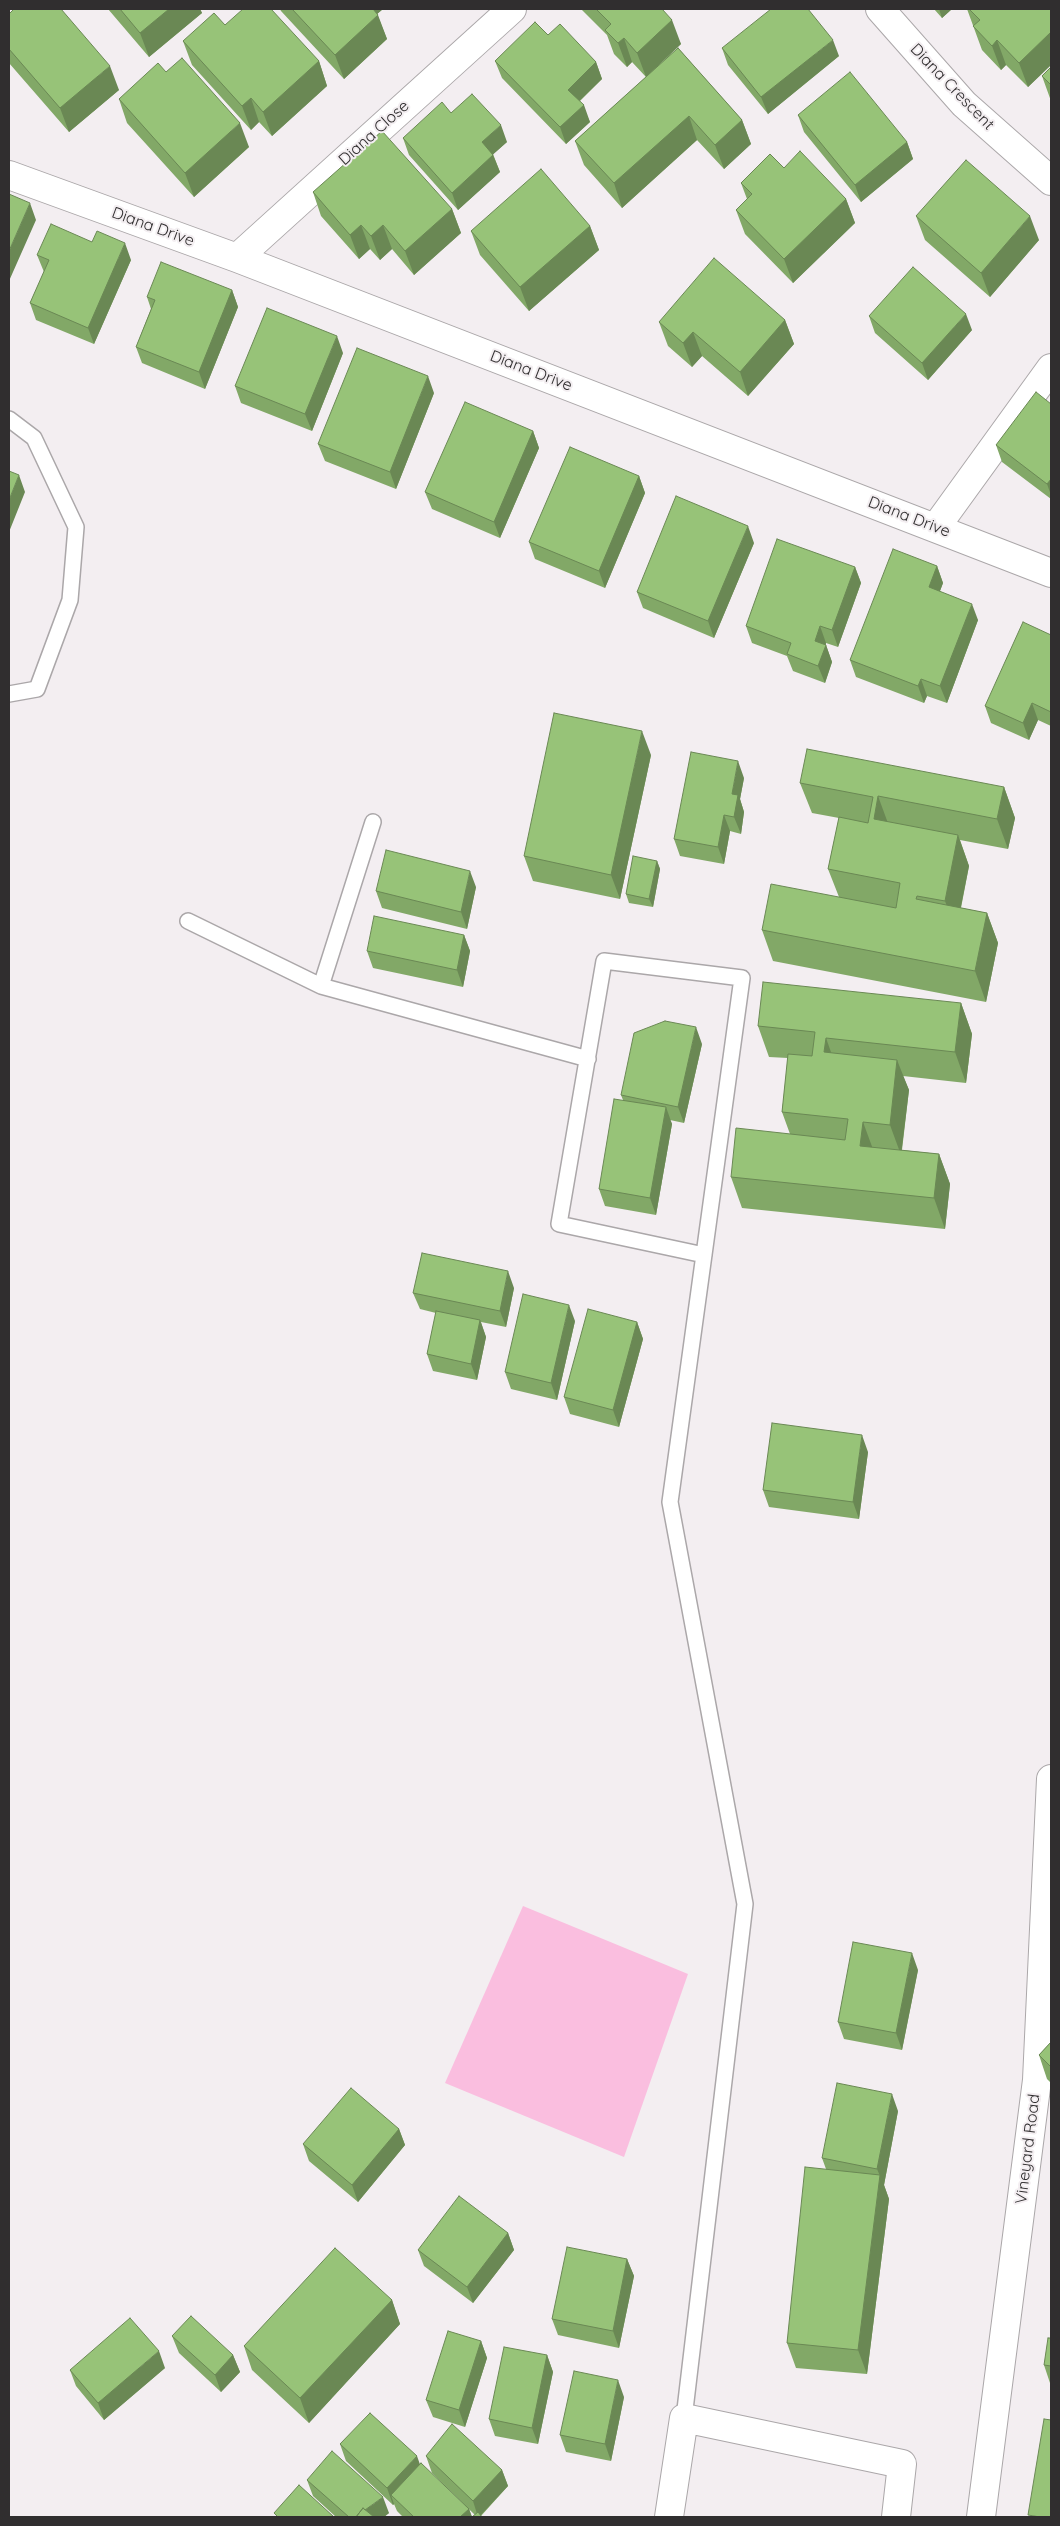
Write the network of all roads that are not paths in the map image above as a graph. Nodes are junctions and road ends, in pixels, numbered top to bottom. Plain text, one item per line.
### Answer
1 (512, 9) edge
2 (880, 9) edge
3 (9, 175) edge
4 (1051, 182) edge
5 (237, 258) junction
6 (1051, 368) edge
7 (9, 420) edge
8 (936, 527) junction
9 (1051, 573) edge
10 (9, 694) edge
11 (373, 822) dead end
12 (188, 920) dead end
13 (321, 986) junction
14 (588, 1059) junction
15 (704, 1254) junction
16 (1051, 1779) edge
17 (1044, 2087) edge
18 (684, 2418) junction
19 (669, 2517) edge
20 (896, 2517) edge
21 (981, 2517) edge

1 - 5 street, Diana Close
2 - 4 street, Diana Crescent
3 - 5 street, Diana Drive
5 - 8 street, Diana Drive
6 - 8 street
7 - 10 lane
8 - 9 street, Diana Drive
11 - 13 lane
12 - 13 lane
13 - 14 lane
14 - 15 lane
14 - 15 lane
15 - 18 lane
16 - 17 street, Vineyard Road
17 - 21 street, Vineyard Road
18 - 19 street
18 - 20 street

